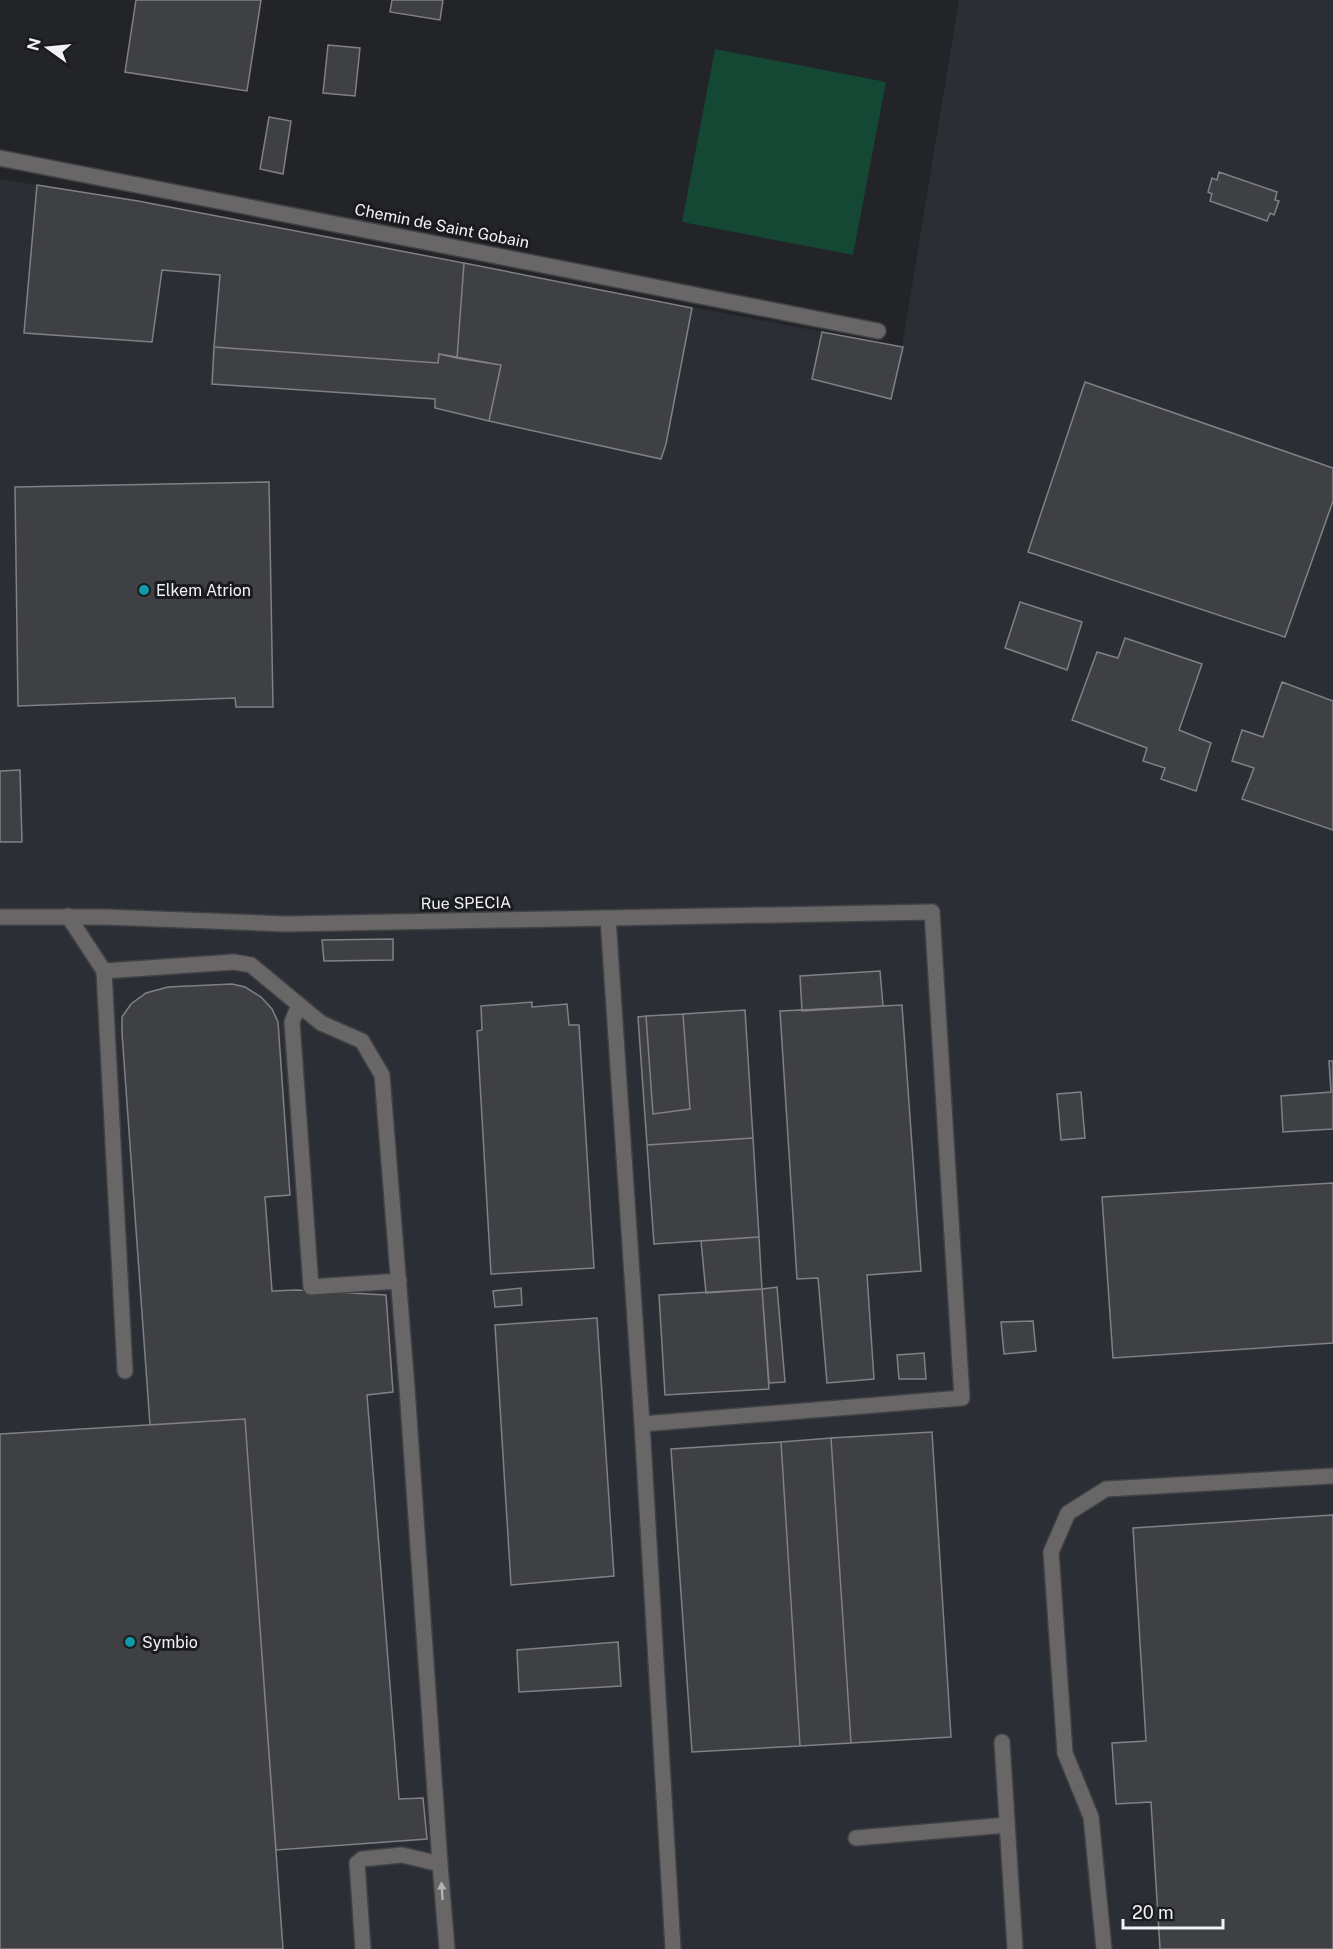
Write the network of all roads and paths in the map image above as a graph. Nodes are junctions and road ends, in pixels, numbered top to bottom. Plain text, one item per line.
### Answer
1 (0, 158) edge
2 (878, 331) dead end
3 (0, 916) edge
4 (68, 916) junction
5 (608, 918) junction
6 (104, 971) junction
7 (299, 1005) junction
8 (399, 1281) junction
9 (125, 1371) dead end
10 (642, 1424) junction
11 (1333, 1476) edge
12 (1002, 1742) dead end
13 (1007, 1825) junction
14 (856, 1838) dead end
15 (441, 1864) junction
16 (363, 1949) edge
17 (447, 1949) edge
18 (673, 1949) edge
19 (1015, 1949) edge
20 (1104, 1949) edge

1 - 2 street, Chemin de Saint Gobain
3 - 4 street, Rue SPECIA
4 - 5 street, Rue SPECIA
4 - 6 street
5 - 10 street
5 - 10 street, Rue SPECIA
6 - 7 street
6 - 9 street
7 - 8 street
7 - 8 street
8 - 15 street
10 - 18 street
11 - 20 street
12 - 13 street
13 - 14 street
13 - 19 street
15 - 16 street
17 -> 15 street

